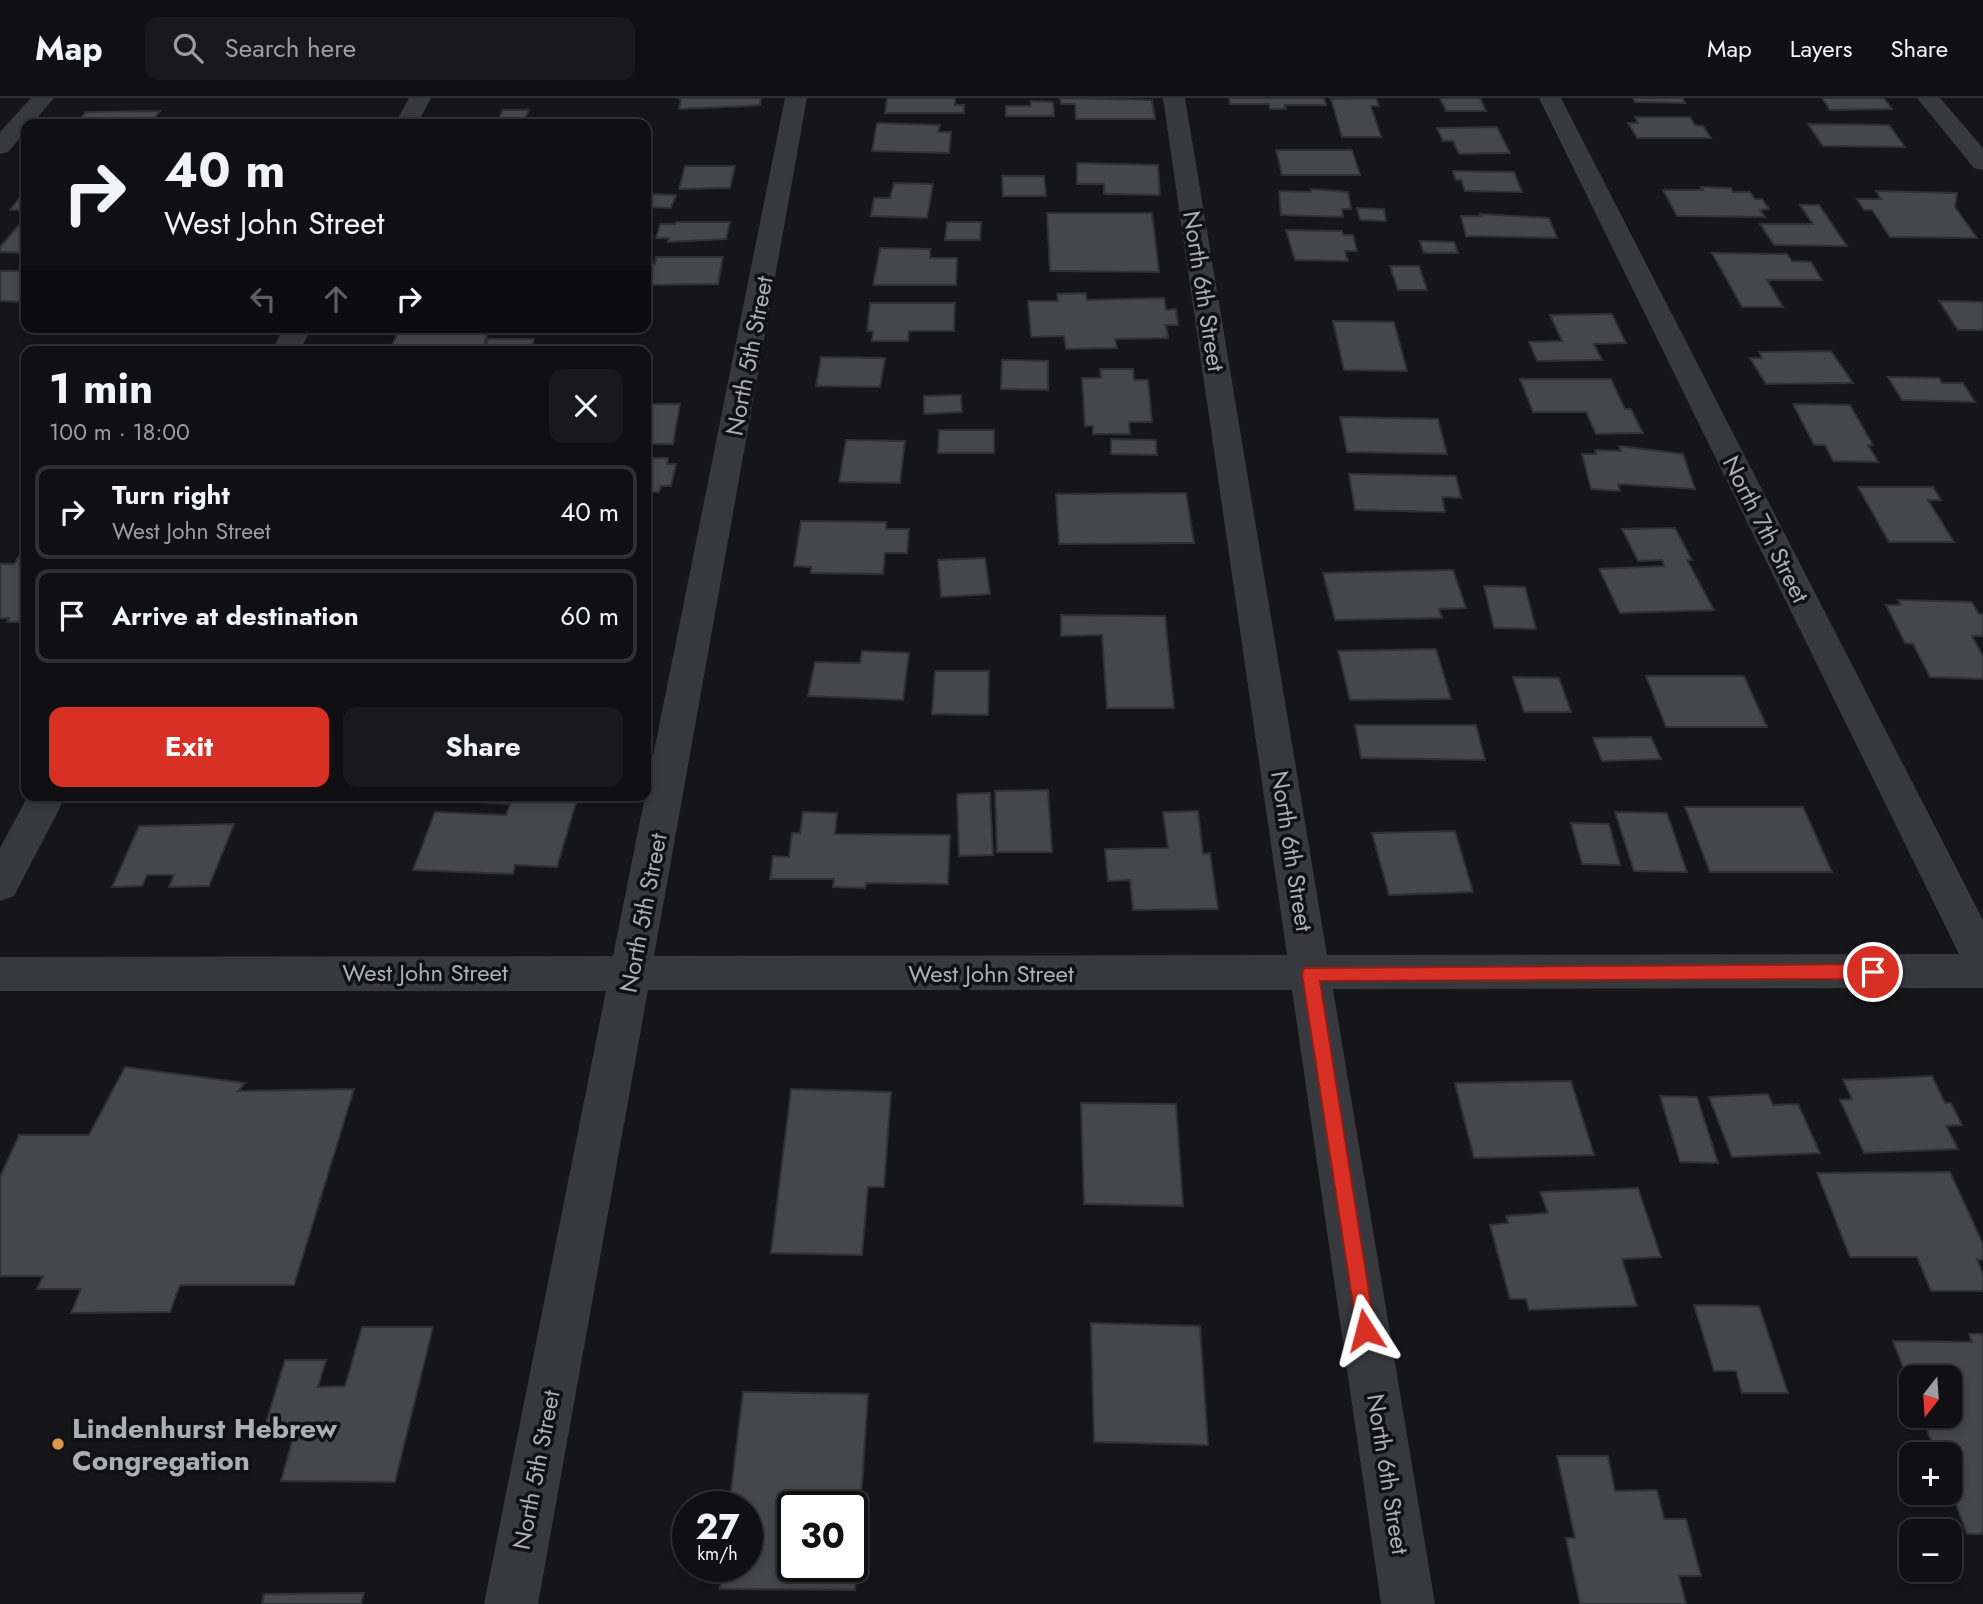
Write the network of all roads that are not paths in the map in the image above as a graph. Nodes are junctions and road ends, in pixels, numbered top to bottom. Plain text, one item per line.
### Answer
1 (43, 98) edge
2 (420, 98) edge
3 (796, 98) edge
4 (1174, 98) edge
5 (1550, 98) edge
6 (1928, 98) edge
7 (25, 119) edge
8 (409, 119) edge
9 (21, 123) edge
10 (0, 147) edge
11 (1983, 163) edge
12 (44, 801) edge
13 (0, 885) edge
14 (1983, 960) edge
15 (1983, 971) edge
16 (632, 972) junction
17 (0, 974) edge
18 (1310, 974) junction
19 (511, 1604) edge
20 (1408, 1604) edge

1 - 7 street
2 - 8 street
3 - 16 street, North 5th Street
4 - 18 street, North 6th Street
5 - 14 street, North 7th Street
6 - 11 street
9 - 10 street
12 - 13 street
15 - 18 street, West John Street
16 - 17 street, West John Street
16 - 18 street, West John Street
16 - 19 street, North 5th Street
18 - 20 street, North 6th Street

